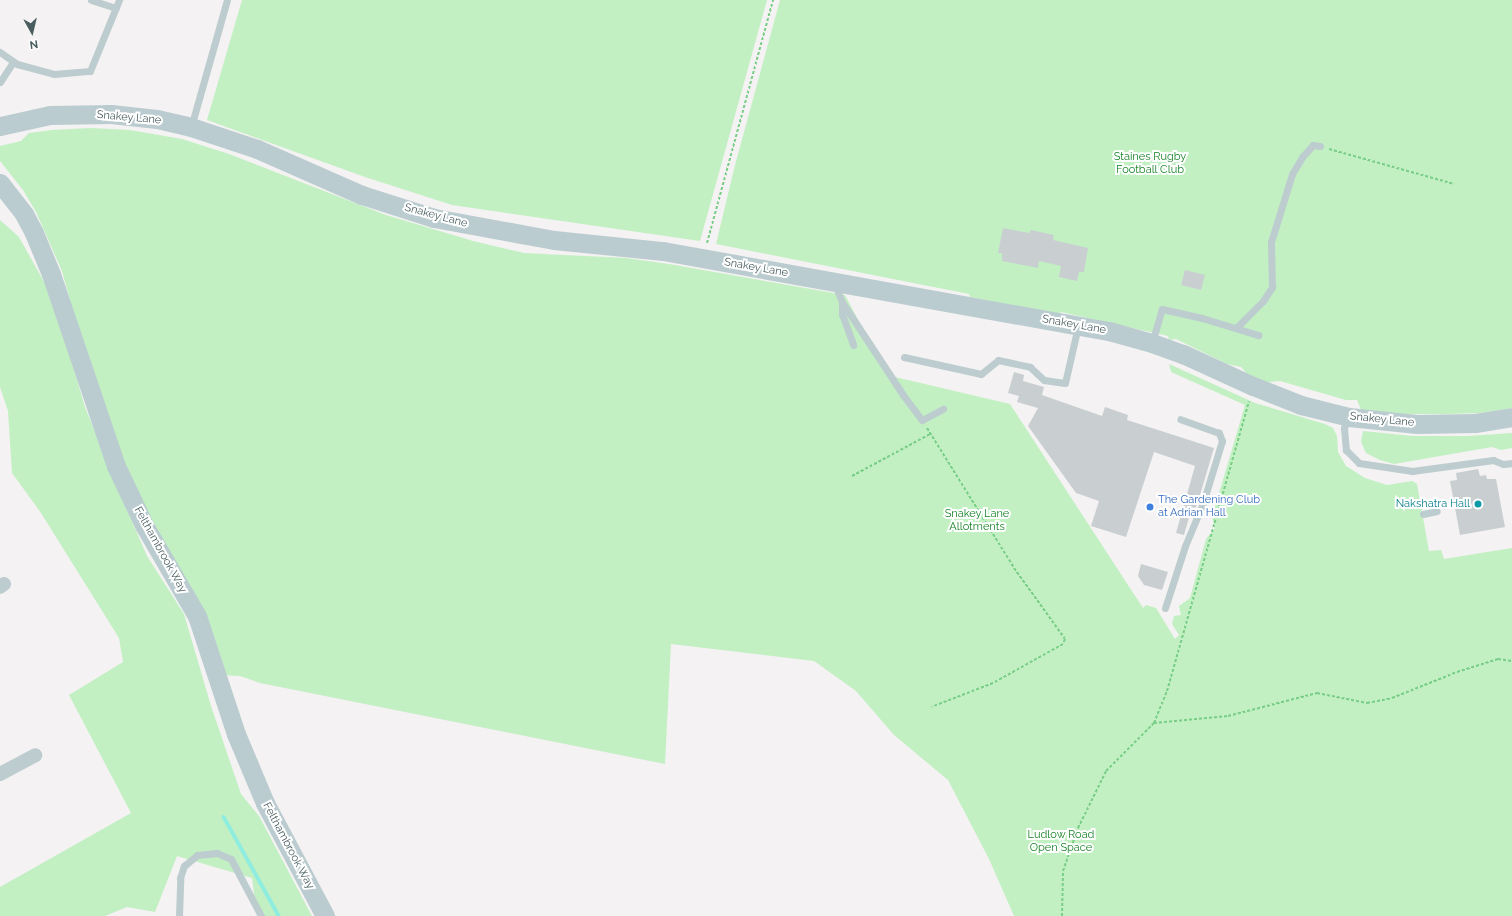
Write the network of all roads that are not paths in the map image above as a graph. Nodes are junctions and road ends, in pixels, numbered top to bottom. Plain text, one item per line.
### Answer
1 (91, 0) edge
2 (119, 0) edge
3 (227, 0) edge
4 (116, 8) junction
5 (0, 52) edge
6 (13, 62) junction
7 (0, 82) edge
8 (0, 126) edge
9 (191, 127) junction
10 (1320, 146) road end
11 (0, 183) edge
12 (839, 282) junction
13 (842, 302) junction
14 (1078, 326) junction
15 (1236, 328) junction
16 (1258, 335) dead end
17 (1152, 343) junction
18 (852, 346) dead end
19 (904, 357) dead end
20 (943, 409) dead end
21 (1349, 417) junction
22 (1512, 417) edge
23 (1180, 419) dead end
24 (1512, 463) edge
25 (1437, 511) dead end
26 (1423, 514) dead end
27 (1165, 608) dead end
28 (35, 755) dead end
29 (0, 774) edge
30 (179, 916) edge
31 (261, 916) edge
32 (325, 916) edge

1 - 4 lane
2 - 4 lane
3 - 9 lane
4 - 6 lane
5 - 6 lane
6 - 7 lane
8 - 9 street, Snakey Lane
9 - 12 street, Snakey Lane
10 - 15 lane
11 - 32 street, Felthambrook Way
12 - 13 lane
12 - 14 street, Snakey Lane
13 - 18 lane
13 - 20 lane
14 - 17 street, Snakey Lane
14 - 19 lane
15 - 16 lane
15 - 17 lane
17 - 21 street, Snakey Lane
21 - 22 street, Snakey Lane
21 - 24 lane
23 - 27 lane
25 - 26 lane
28 - 29 street
30 - 31 lane

